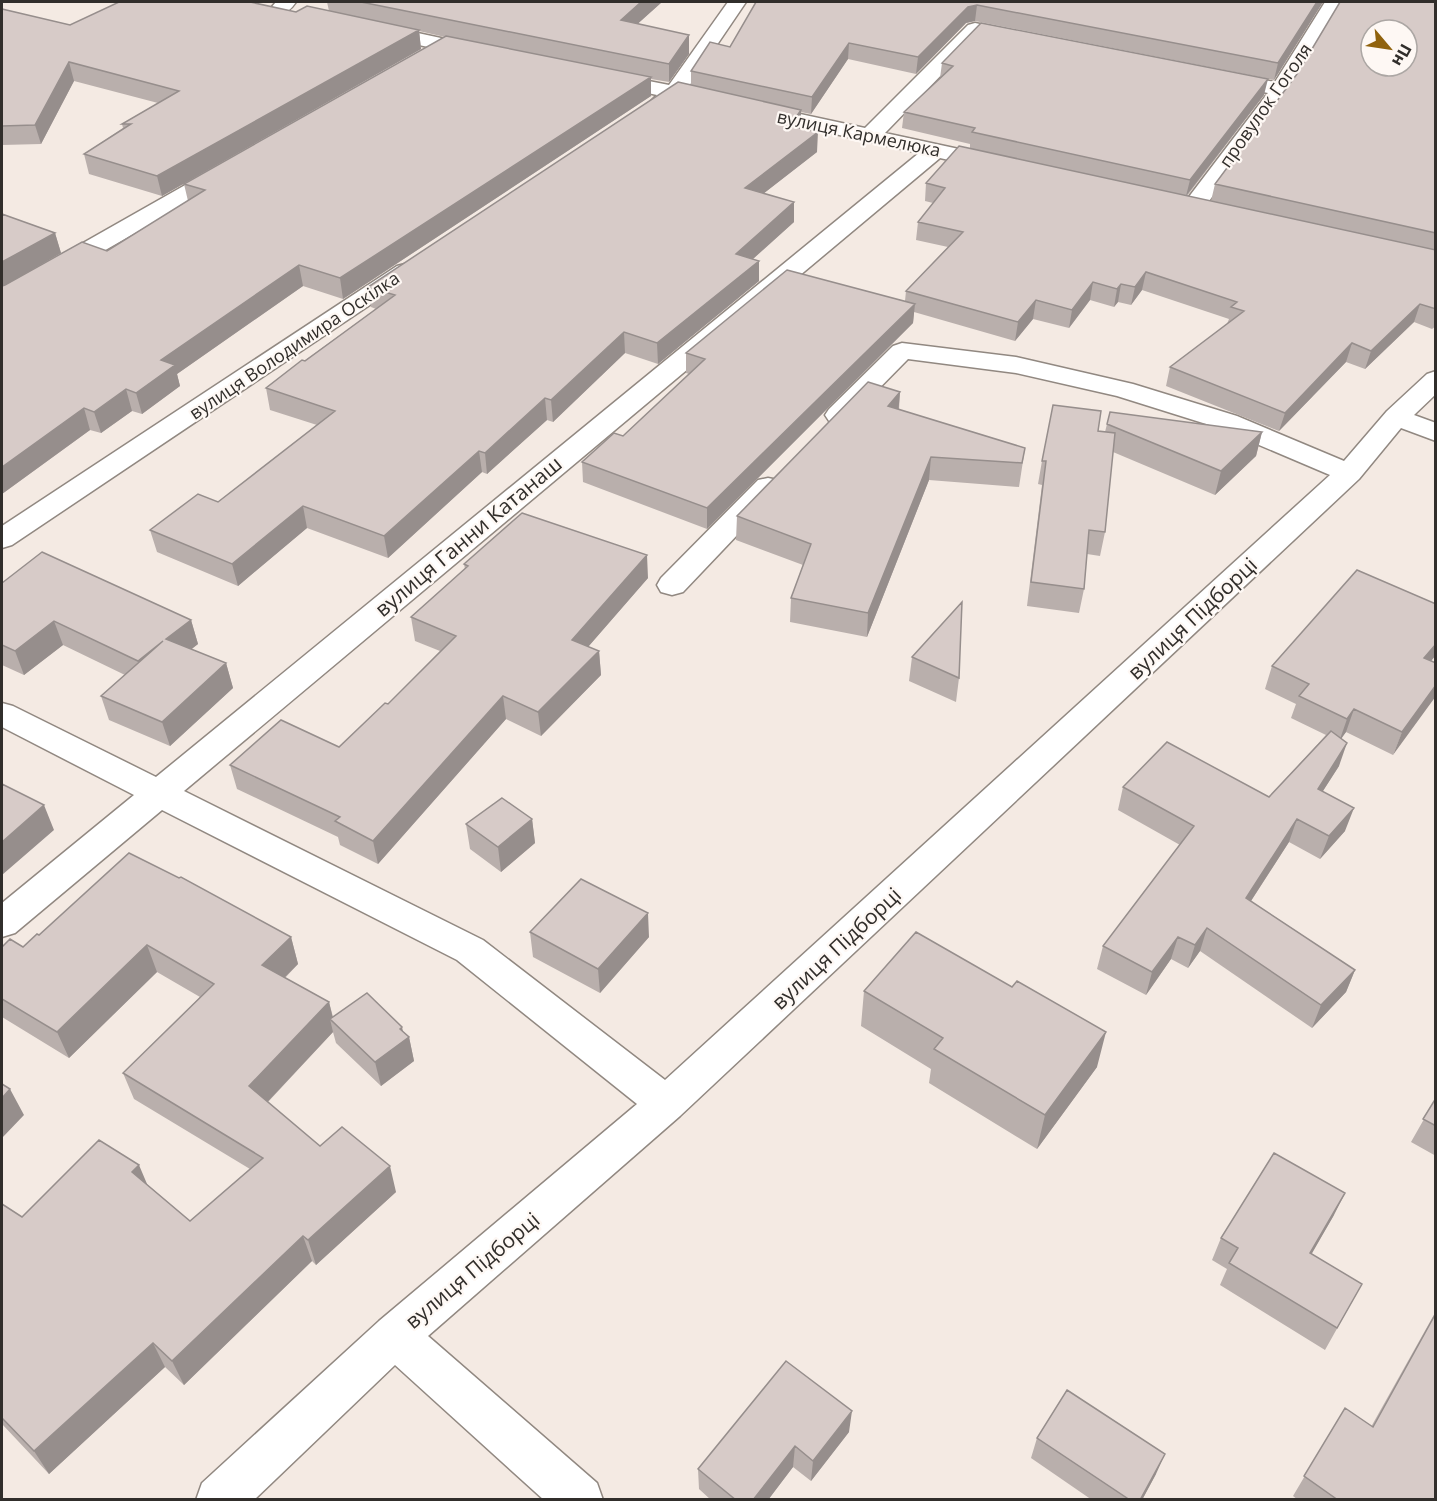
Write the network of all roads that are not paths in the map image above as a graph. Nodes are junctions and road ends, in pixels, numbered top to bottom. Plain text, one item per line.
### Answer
1 (737, 2) edge
2 (1334, 2) edge
3 (257, 4) edge
4 (289, 8) edge
5 (356, 26) edge
6 (1033, 40) edge
7 (445, 46) junction
8 (503, 57) edge
9 (414, 63) edge
10 (1198, 73) edge
11 (583, 74) edge
12 (1281, 89) junction
13 (675, 92) junction
14 (636, 119) edge
15 (870, 136) junction
16 (936, 150) junction
17 (239, 164) edge
18 (1018, 168) edge
19 (1170, 202) edge
20 (1193, 207) junction
21 (1216, 212) edge
22 (428, 256) edge
23 (2, 299) edge
24 (1436, 379) edge
25 (1396, 417) junction
26 (1436, 433) edge
27 (819, 435) edge
28 (787, 468) edge
29 (1349, 473) junction
30 (2, 538) edge
31 (672, 585) dead end
32 (2, 714) edge
33 (157, 792) junction
34 (2, 924) edge
35 (666, 1104) junction
36 (395, 1335) junction
37 (219, 1500) edge
38 (580, 1500) edge

1 - 13 street
2 - 12 street, провулок Гоголя
3 - 4 street
5 - 7 street
6 - 15 street
7 - 8 street
7 - 9 street
10 - 12 street
11 - 13 street, вулиця Кармелюка
12 - 20 street, провулок Гоголя
13 - 14 street
13 - 15 street, вулиця Кармелюка
15 - 16 street, вулиця Кармелюка
16 - 18 street, вулиця Кармелюка
16 - 33 street, вулиця Ганни Катанаш
17 - 23 street
19 - 20 street
20 - 21 street
22 - 30 street, вулиця Володимира Оскілка
24 - 25 street, вулиця Підборці
25 - 26 street
25 - 29 street, вулиця Підборці
27 - 29 street
28 - 31 street
29 - 35 street, вулиця Підборці
32 - 33 street
33 - 34 street, вулиця Ганни Катанаш
33 - 35 street
35 - 36 street, вулиця Підборці
36 - 37 street, вулиця Підборці
36 - 38 street

